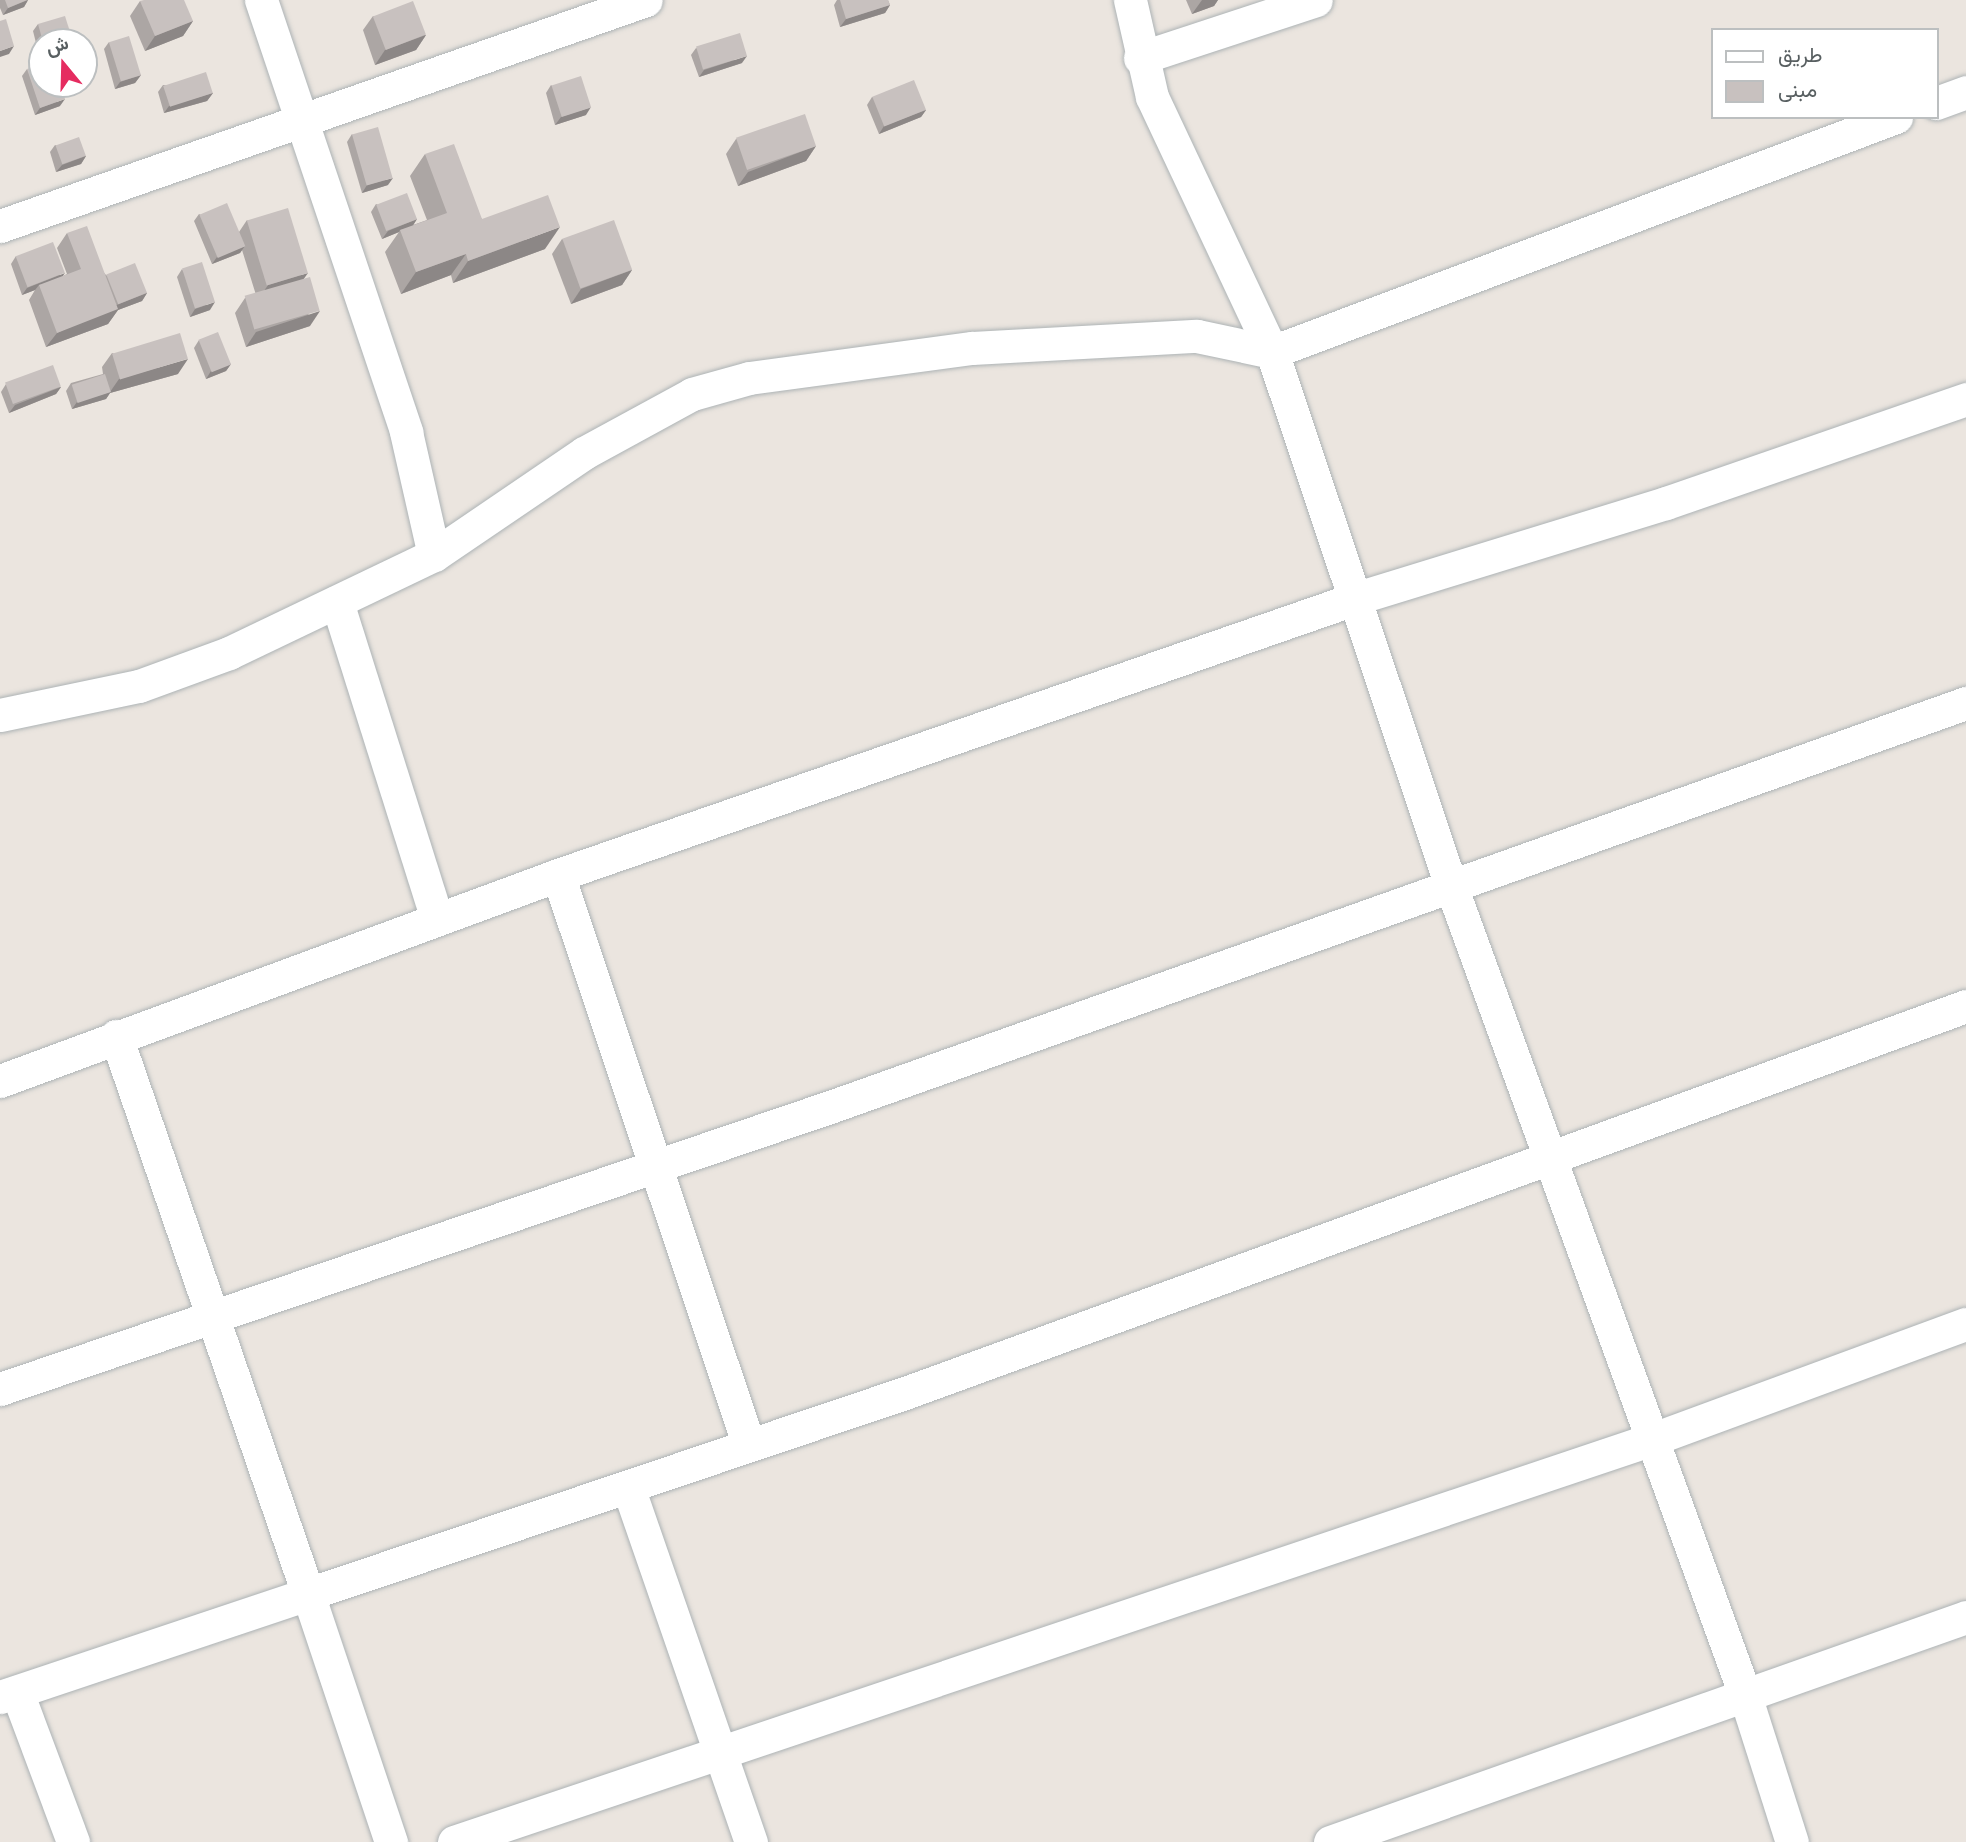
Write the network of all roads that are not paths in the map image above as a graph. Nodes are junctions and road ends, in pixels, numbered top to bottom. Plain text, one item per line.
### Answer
1 (261, 0) edge
2 (646, 0) edge
3 (1130, 0) edge
4 (1316, 0) edge
5 (1140, 58) junction
6 (1966, 92) edge
7 (1938, 102) edge
8 (299, 119) junction
9 (1891, 119) edge
10 (0, 226) edge
11 (1272, 352) junction
12 (1966, 400) edge
13 (434, 555) junction
14 (1354, 599) junction
15 (337, 602) junction
16 (1966, 703) edge
17 (0, 715) edge
18 (558, 875) junction
19 (1450, 883) junction
20 (437, 919) junction
21 (1966, 1006) edge
22 (116, 1036) junction
23 (0, 1081) edge
24 (1550, 1157) junction
25 (656, 1163) junction
26 (213, 1320) junction
27 (1966, 1324) edge
28 (0, 1389) edge
29 (1653, 1439) junction
30 (748, 1443) junction
31 (628, 1487) junction
32 (308, 1594) junction
33 (1966, 1617) edge
34 (8, 1694) edge
35 (1745, 1695) junction
36 (719, 1751) junction
37 (498, 1835) edge
38 (73, 1842) edge
39 (391, 1842) edge
40 (454, 1842) edge
41 (751, 1842) edge
42 (1330, 1842) edge
43 (1792, 1842) edge

1 - 8 street
2 - 8 street
3 - 5 street
4 - 5 street
5 - 11 street
6 - 7 street
8 - 10 street
8 - 13 street
9 - 11 street
11 - 13 street
11 - 14 street
12 - 14 street
13 - 15 street
14 - 18 street
14 - 19 street
15 - 17 street
15 - 20 street
16 - 19 street
18 - 20 street
18 - 25 street
19 - 24 street
19 - 25 street
20 - 22 street
21 - 24 street
22 - 23 street
22 - 26 street
24 - 29 street
24 - 30 street
25 - 26 street
25 - 30 street
26 - 28 street
26 - 32 street
27 - 29 street
29 - 35 street
29 - 36 street
30 - 31 street
31 - 32 street
31 - 36 street
32 - 34 street
32 - 39 street
33 - 35 street
34 - 38 street
35 - 42 street
35 - 43 street
36 - 37 street
36 - 41 street
37 - 40 street

